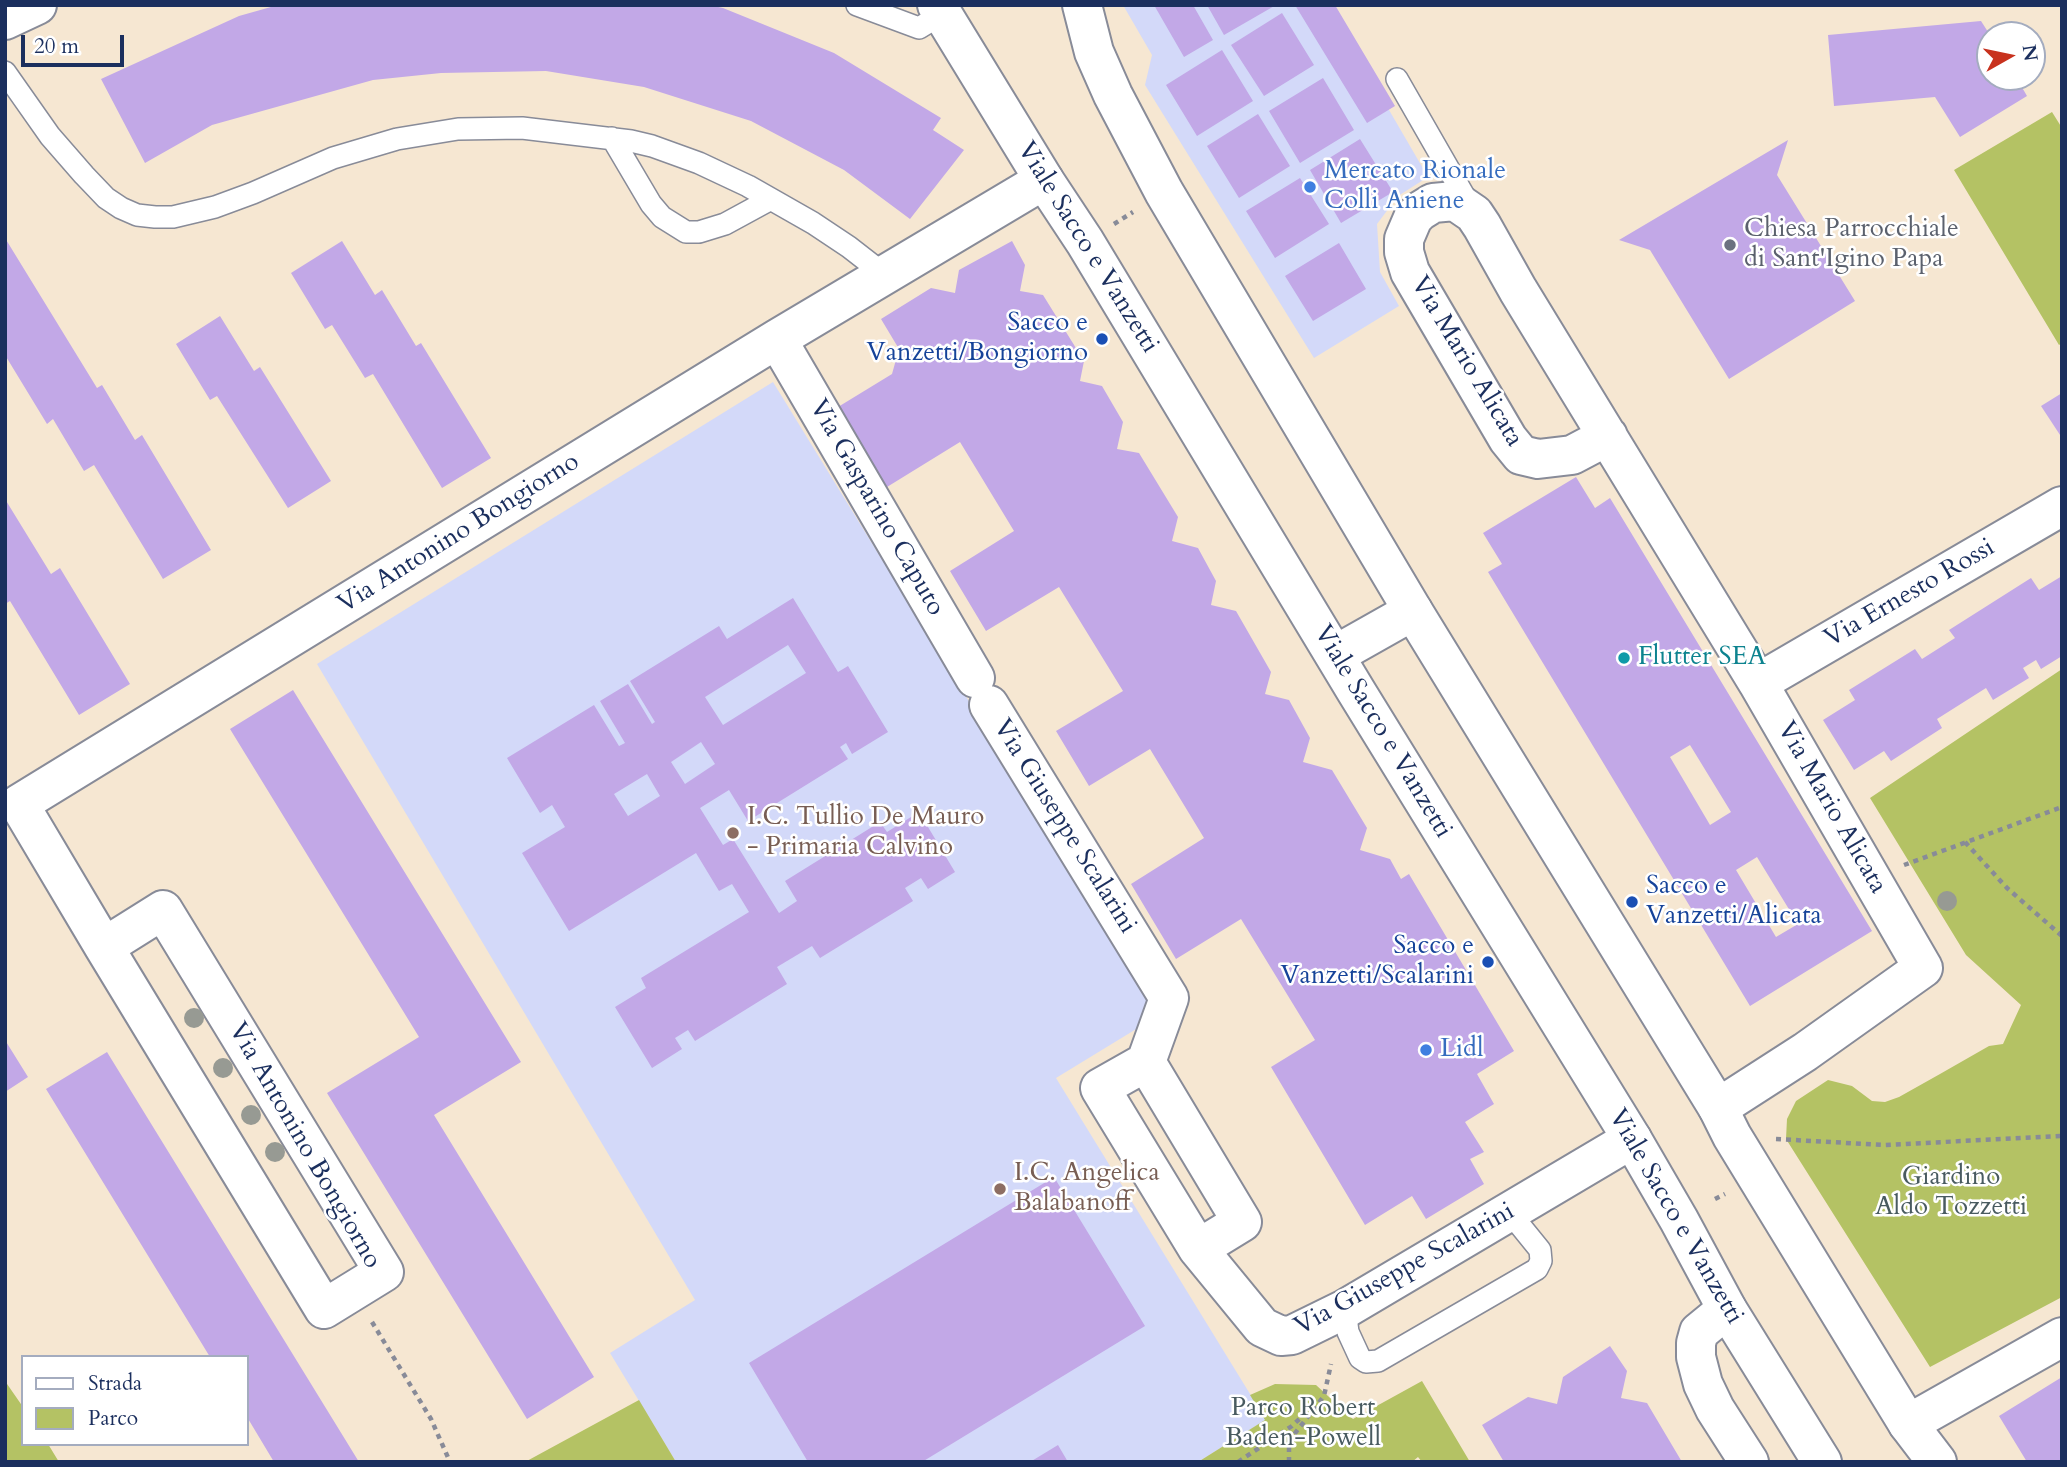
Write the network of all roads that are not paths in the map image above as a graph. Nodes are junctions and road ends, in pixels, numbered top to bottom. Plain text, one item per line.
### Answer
1 (37, 5) edge
2 (857, 5) edge
3 (1082, 5) edge
4 (939, 10) edge
5 (5, 20) edge
6 (5, 72) edge
7 (1397, 79) dead end
8 (612, 138) junction
9 (1044, 180) junction
10 (771, 198) junction
11 (1482, 226) junction
12 (885, 275) junction
13 (777, 339) junction
14 (1608, 436) junction
15 (2062, 506) edge
16 (1413, 611) junction
17 (1335, 655) junction
18 (1758, 683) junction
19 (982, 691) joint
20 (104, 947) junction
21 (1146, 1062) junction
22 (1725, 1122) junction
23 (1632, 1139) junction
24 (1510, 1213) junction
25 (1198, 1249) junction
26 (1345, 1309) junction
27 (1727, 1309) junction
28 (2062, 1337) edge
29 (1908, 1424) junction
30 (1749, 1462) edge
31 (1822, 1462) edge
32 (1937, 1462) edge

1 - 5 street
2 - 4 lane
3 - 16 street
4 - 9 street, Viale Sacco e Vanzetti
6 - 8 lane
7 - 11 lane
8 - 10 lane
8 - 10 lane
9 - 12 street, Via Antonino Bongiorno
9 - 17 street, Viale Sacco e Vanzetti
10 - 12 lane
11 - 14 street, Via Mario Alicata
11 - 14 street, Via Mario Alicata
12 - 13 street, Via Antonino Bongiorno
13 - 19 street, Via Gasparino Caputo
13 - 20 street, Via Antonino Bongiorno
14 - 18 street, Via Mario Alicata
15 - 18 street, Via Ernesto Rossi
16 - 17 street
16 - 22 street
17 - 23 street, Viale Sacco e Vanzetti
18 - 22 street, Via Mario Alicata
19 - 21 street, Via Giuseppe Scalarini
20 - 20 street, Via Antonino Bongiorno
21 - 25 street
21 - 25 street, Via Giuseppe Scalarini
22 - 29 street
23 - 24 street, Via Giuseppe Scalarini
23 - 27 street, Viale Sacco e Vanzetti
24 - 26 street, Via Giuseppe Scalarini
24 - 26 lane
25 - 26 street, Via Giuseppe Scalarini
27 - 30 street
27 - 31 street, Viale Sacco e Vanzetti
28 - 29 street
29 - 32 street

